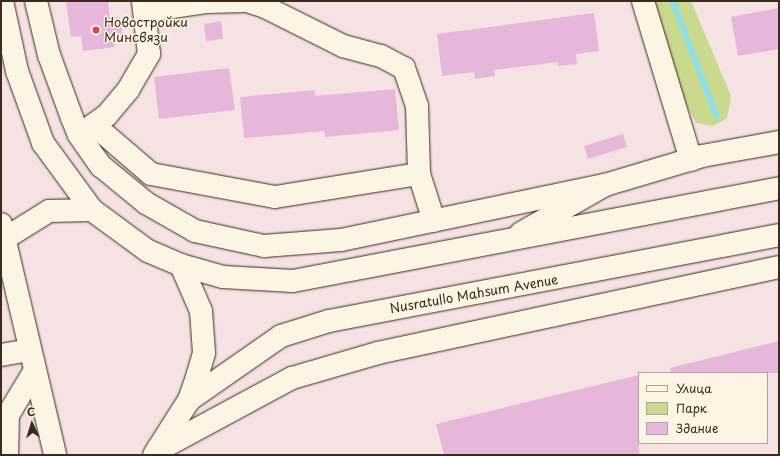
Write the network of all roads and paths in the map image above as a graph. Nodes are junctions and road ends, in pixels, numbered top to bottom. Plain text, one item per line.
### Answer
1 (2, 1) edge
2 (36, 1) edge
3 (643, 1) edge
4 (144, 6) edge
5 (86, 130) junction
6 (779, 142) edge
7 (692, 160) junction
8 (419, 174) junction
9 (605, 185) junction
10 (779, 188) edge
11 (92, 210) junction
12 (434, 222) junction
13 (2, 231) edge
14 (779, 235) edge
15 (505, 242) junction
16 (180, 265) junction
17 (779, 267) edge
18 (30, 350) junction
19 (1, 355) edge
20 (34, 372) junction
21 (188, 400) junction
22 (157, 452) edge
23 (7, 455) edge
24 (55, 455) edge

1 - 11 main road
2 - 5 main road
3 - 7 main road
4 - 5 main road
4 - 8 main road
5 - 8 main road
5 - 12 main road
6 - 7 main road
7 - 9 main road
8 - 12 main road
9 - 12 main road
9 - 15 main road
10 - 15 main road
11 - 13 main road
11 - 16 main road
13 - 18 main road
14 - 21 main road, Nusratullo Mahsum Avenue
15 - 16 main road
16 - 21 main road
17 - 22 main road
18 - 19 main road
18 - 20 main road
20 - 23 main road
20 - 24 main road
21 - 22 main road

